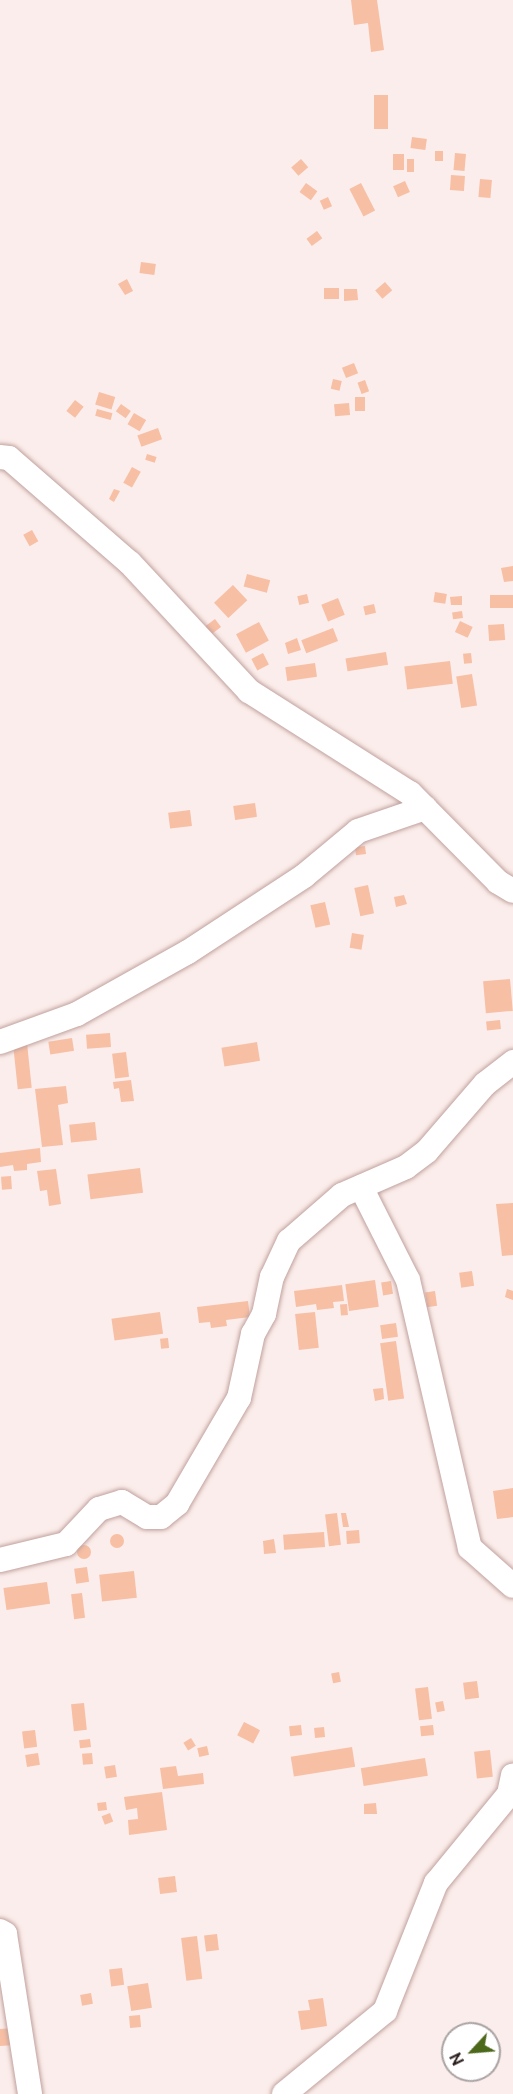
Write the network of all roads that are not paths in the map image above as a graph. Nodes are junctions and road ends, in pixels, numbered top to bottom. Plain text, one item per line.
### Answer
1 (0, 457) edge
2 (425, 808) junction
3 (513, 891) edge
4 (0, 1042) edge
5 (513, 1062) edge
6 (361, 1187) junction
7 (0, 1560) edge
8 (513, 1586) edge
9 (513, 1775) edge
10 (0, 1931) edge
11 (30, 2094) edge
12 (284, 2094) edge

1 - 2 street
2 - 3 street
2 - 4 street
5 - 6 street
6 - 7 street
6 - 8 street
9 - 12 street
10 - 11 street

